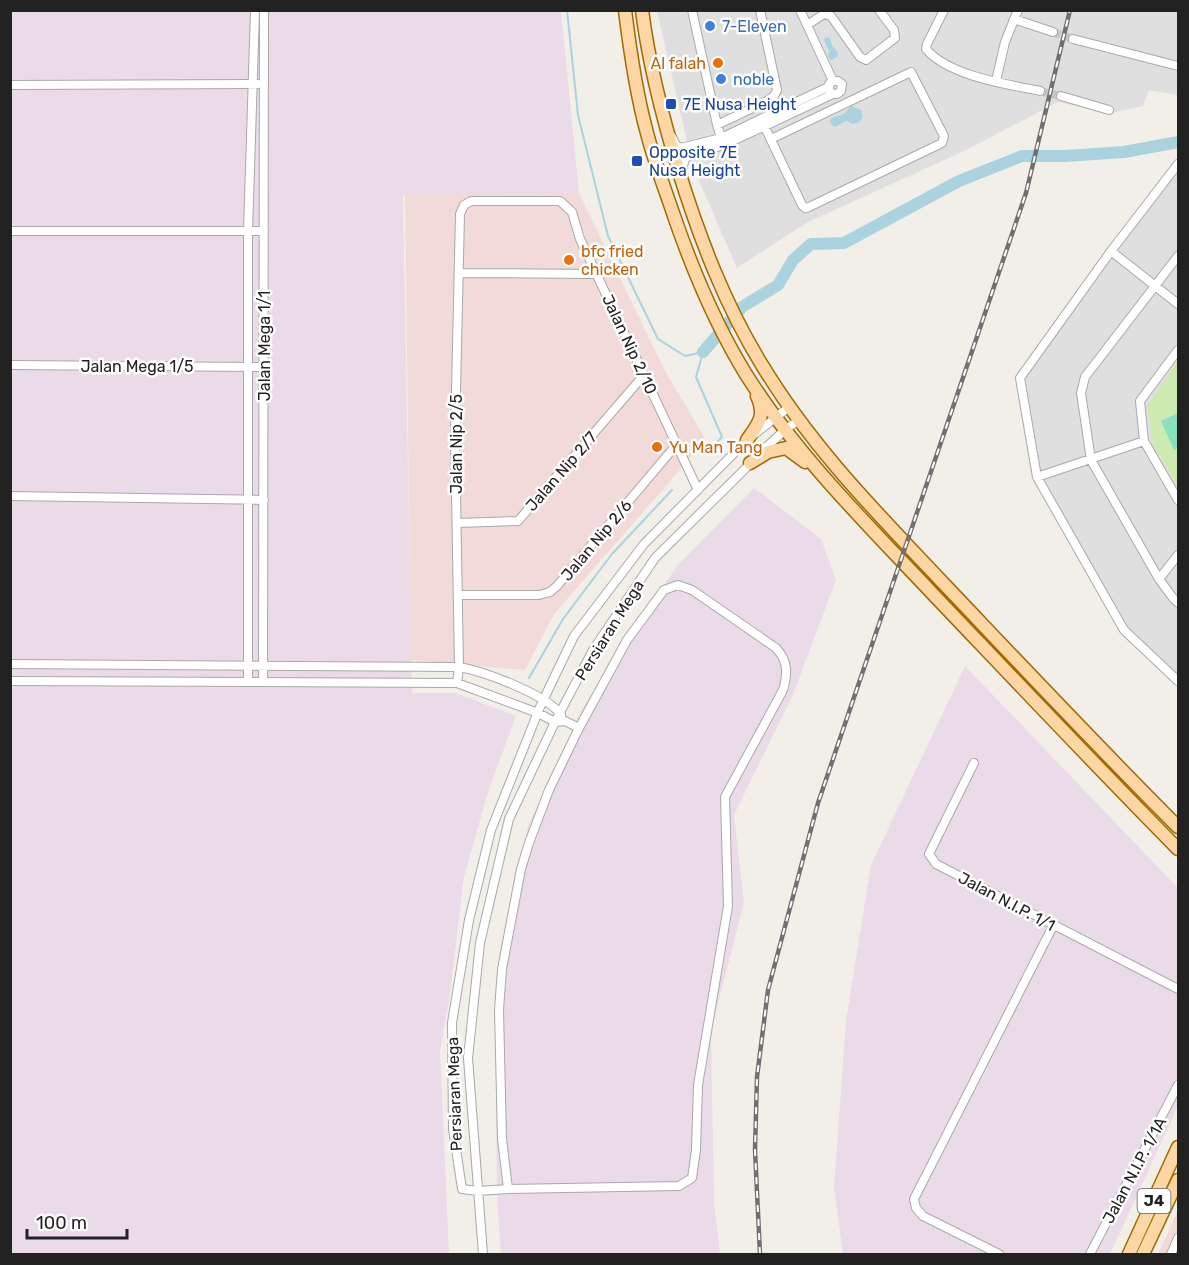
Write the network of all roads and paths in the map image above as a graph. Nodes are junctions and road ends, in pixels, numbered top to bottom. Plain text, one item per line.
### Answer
1 (255, 10) edge
2 (264, 10) edge
3 (625, 10) edge
4 (692, 10) edge
5 (760, 10) edge
6 (800, 10) edge
7 (879, 10) edge
8 (944, 10) edge
9 (1018, 10) edge
10 (642, 11) edge
11 (1014, 19) junction
12 (807, 25) junction
13 (1053, 32) tunnel mouth
14 (1073, 39) tunnel mouth
15 (1179, 66) edge
16 (996, 81) junction
17 (264, 83) junction
18 (253, 84) junction
19 (10, 85) edge
20 (1040, 91) tunnel mouth
21 (1061, 96) tunnel mouth
22 (1109, 110) dead end
23 (763, 122) junction
24 (717, 125) junction
25 (665, 126) junction
26 (771, 139) junction
27 (723, 141) junction
28 (1179, 164) edge
29 (681, 176) junction
30 (464, 205) joint
31 (10, 231) edge
32 (264, 231) junction
33 (248, 232) junction
34 (1111, 251) junction
35 (1179, 256) edge
36 (459, 273) junction
37 (596, 274) junction
38 (1156, 286) junction
39 (1179, 304) edge
40 (1179, 350) edge
41 (10, 366) edge
42 (248, 367) junction
43 (264, 367) junction
44 (645, 375) junction
45 (747, 376) junction
46 (789, 407) junction
47 (776, 417) junction
48 (799, 420) junction
49 (786, 429) junction
50 (747, 440) junction
51 (1144, 441) junction
52 (677, 444) junction
53 (1091, 460) junction
54 (750, 464) junction
55 (1038, 477) junction
56 (825, 478) junction
57 (699, 490) junction
58 (10, 496) edge
59 (248, 500) junction
60 (264, 500) junction
61 (1179, 500) edge
62 (457, 523) junction
63 (1179, 555) edge
64 (1159, 579) junction
65 (458, 595) junction
66 (1179, 603) edge
67 (10, 664) edge
68 (248, 666) junction
69 (264, 666) junction
70 (459, 667) junction
71 (10, 681) edge
72 (1179, 681) edge
73 (248, 682) junction
74 (263, 682) junction
75 (457, 682) junction
76 (544, 699) junction
77 (560, 712) junction
78 (538, 713) junction
79 (565, 721) junction
80 (555, 722) junction
81 (579, 728) junction
82 (974, 763) dead end
83 (1179, 827) edge
84 (1179, 849) edge
85 (1053, 926) junction
86 (1179, 989) edge
87 (1179, 1085) edge
88 (1179, 1147) edge
89 (1179, 1180) edge
90 (508, 1189) junction
91 (478, 1191) junction
92 (1179, 1238) edge
93 (483, 1254) edge
94 (999, 1254) edge
95 (1090, 1254) edge
96 (1130, 1254) edge
97 (1143, 1254) edge
98 (1171, 1254) edge

1 - 18 street
2 - 17 street, Jalan Mega 1/1
3 - 45 main road
4 - 24 street
5 - 24 street
6 - 12 street
7 - 12 street
8 - 16 street
9 - 11 street
10 - 25 main road
11 - 13 street
11 - 16 street
12 - 23 street
14 - 15 street
16 - 20 street
17 - 18 street
17 - 32 street, Jalan Mega 1/1
18 - 19 street
18 - 33 street
21 - 22 street
23 - 26 street
23 - 27 street
24 - 27 street
25 - 27 street
25 - 29 main road
26 - 26 street
27 - 29 street
28 - 34 street
29 - 46 main road
30 - 36 street, Jalan Nip 2/5
30 - 37 street, Jalan Nip 2/10
31 - 33 street
32 - 33 street
32 - 43 street, Jalan Mega 1/1
33 - 42 street
34 - 38 street
34 - 55 street
35 - 38 street
36 - 37 street
36 - 62 street, Jalan Nip 2/5
37 - 44 street, Jalan Nip 2/10
38 - 39 street
38 - 53 street
40 - 51 street
41 - 42 street, Jalan Mega 1/5
42 - 43 street, Jalan Mega 1/5
42 - 59 street
43 - 60 street, Jalan Mega 1/1
44 - 52 street, Jalan Nip 2/10
44 - 62 street, Jalan Nip 2/7
45 - 47 main road
45 - 50 main road
46 - 47 street, Persiaran Mega
46 - 48 main road
47 - 49 main road
47 - 50 street, Persiaran Mega
48 - 49 street, Persiaran Mega
48 - 83 main road
49 - 54 street, Persiaran Mega
49 - 56 main road
50 - 57 street, Persiaran Mega
51 - 53 street
51 - 61 street
52 - 57 street, Jalan Nip 2/10
52 - 65 street, Jalan Nip 2/6
53 - 55 street
53 - 64 street
54 - 56 main road
54 - 77 street, Persiaran Mega
55 - 72 street
56 - 84 main road
57 - 76 street, Persiaran Mega
58 - 59 street
59 - 60 street
59 - 68 street
60 - 69 street, Jalan Mega 1/1
62 - 65 street, Jalan Nip 2/5
63 - 64 street
64 - 66 street
65 - 70 street, Jalan Nip 2/5
67 - 68 street
68 - 69 street
68 - 73 street
69 - 70 street
69 - 74 street, Jalan Mega 1/1
70 - 75 street, Jalan Nip 2/5
70 - 76 street
71 - 73 street
73 - 74 street
74 - 75 street
75 - 78 street
76 - 77 street
76 - 78 street, Persiaran Mega
77 - 79 street
77 - 80 street, Persiaran Mega
78 - 80 street
78 - 91 street, Persiaran Mega
79 - 80 street
79 - 81 street
80 - 91 street, Persiaran Mega
81 - 90 street
81 - 90 street
82 - 85 street, Jalan N.I.P. 1/1
85 - 86 street, Jalan N.I.P. 1/1
85 - 94 street
87 - 95 street, Jalan N.I.P. 1/1A
88 - 96 main road, J4
89 - 97 main road, J4
90 - 91 street
91 - 93 street
92 - 98 street

